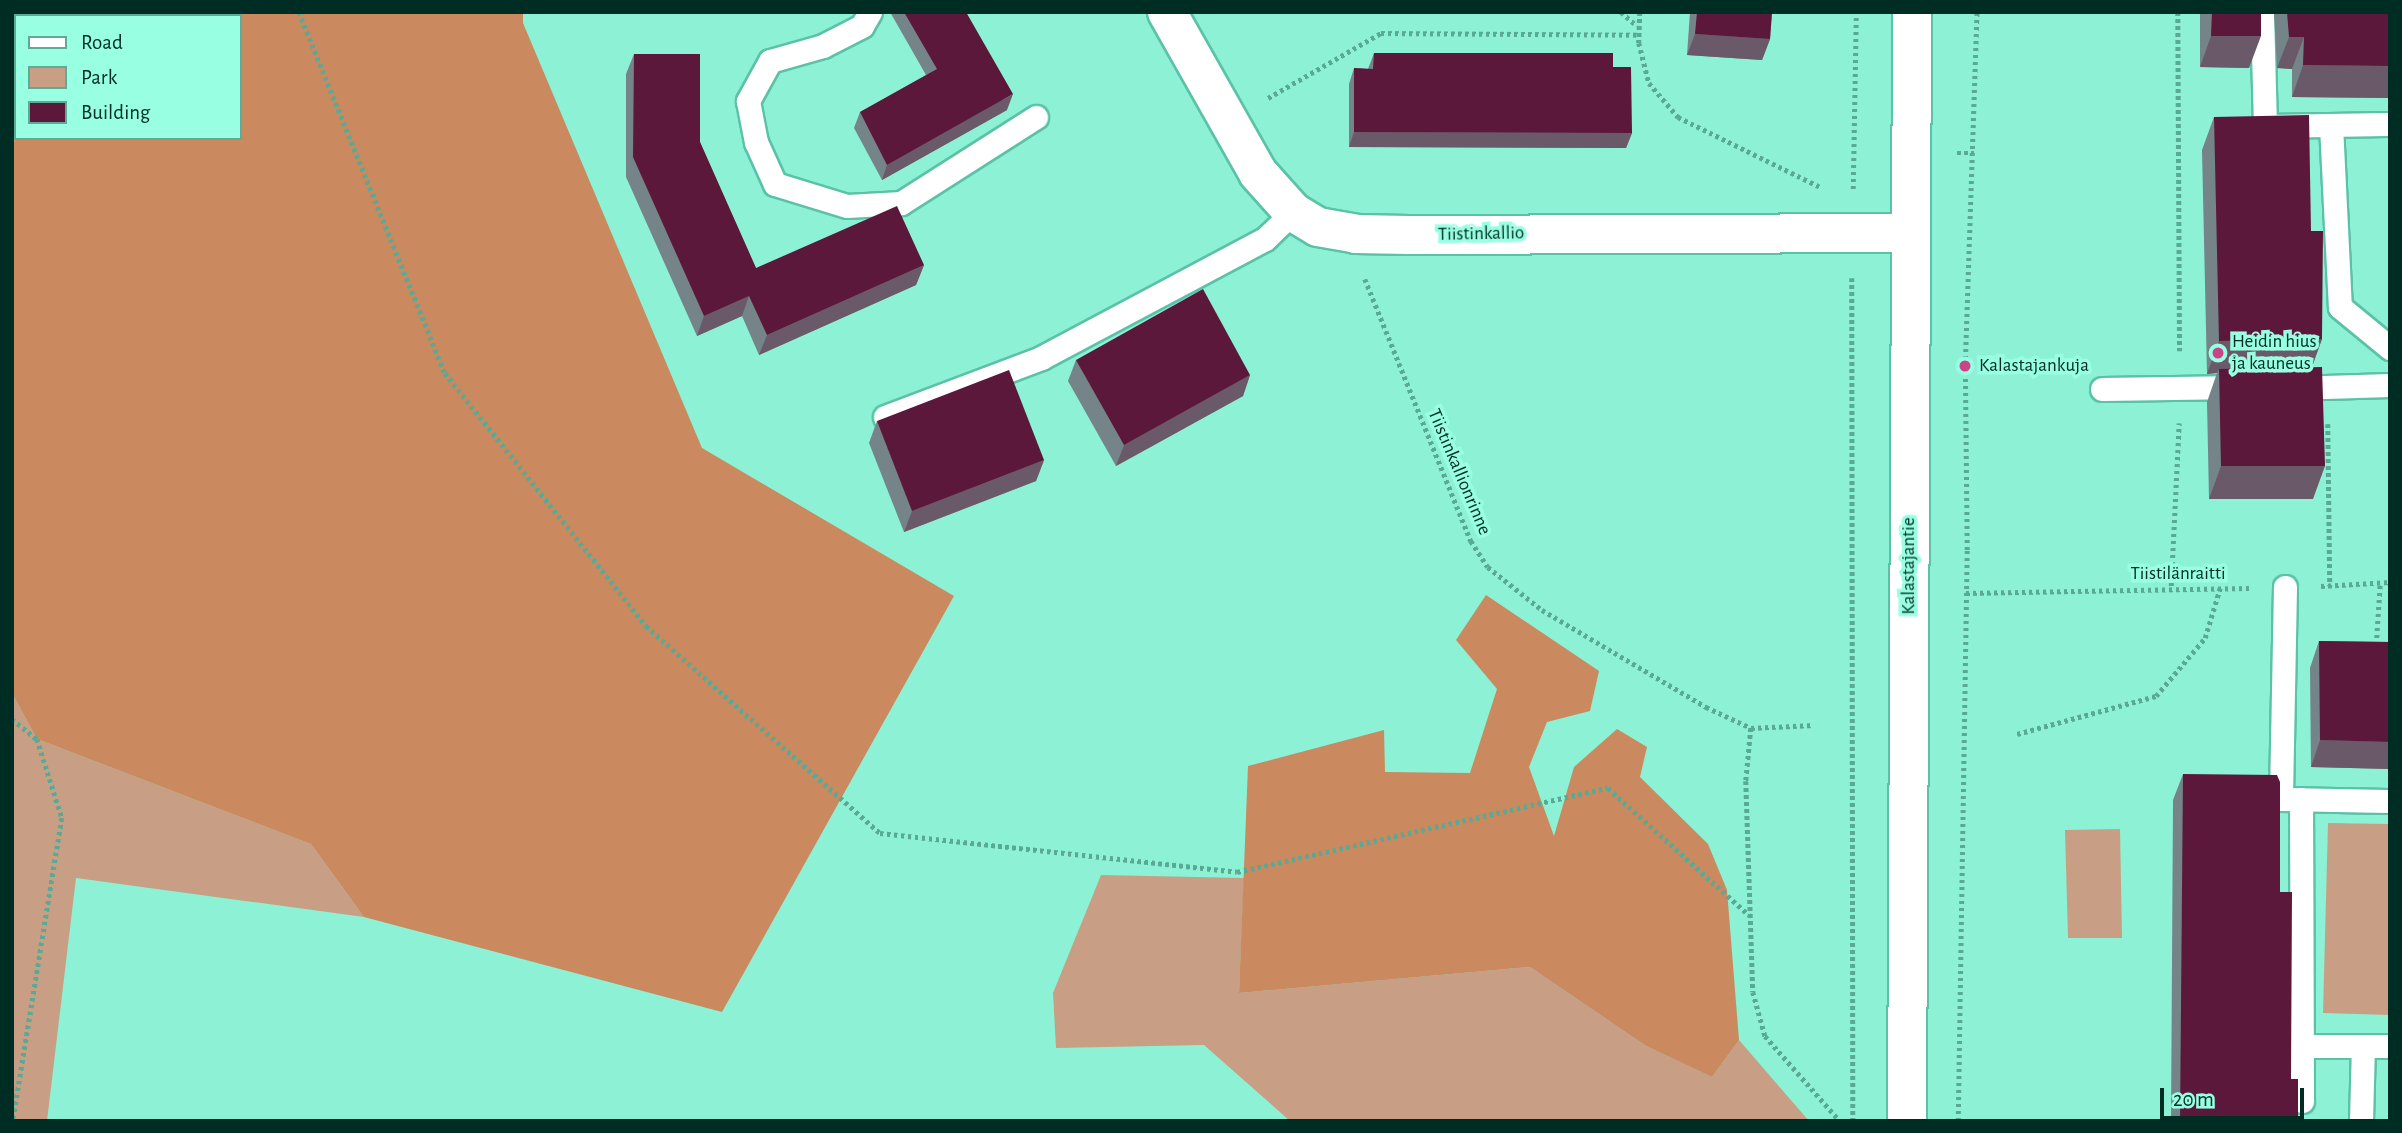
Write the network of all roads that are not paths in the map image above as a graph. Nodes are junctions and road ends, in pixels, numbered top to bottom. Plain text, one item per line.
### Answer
1 (870, 12) edge
2 (1167, 12) edge
3 (1912, 12) edge
4 (2262, 12) edge
5 (1037, 117) dead end
6 (2390, 124) edge
7 (2331, 125) junction
8 (1293, 212) junction
9 (1910, 233) junction
10 (2390, 348) edge
11 (2390, 385) edge
12 (2102, 389) dead end
13 (886, 417) edge
14 (2285, 587) road end
15 (2301, 799) junction
16 (2390, 801) edge
17 (2302, 1046) junction
18 (2363, 1046) junction
19 (2390, 1046) edge
20 (2302, 1101) dead end
21 (1907, 1121) edge
22 (2361, 1121) edge

1 - 5 lane
2 - 8 main road, Tiistinkallio
3 - 9 main road, Kalastajantie
4 - 7 lane
6 - 7 lane
7 - 10 lane
8 - 9 main road, Tiistinkallio
8 - 13 lane
9 - 21 main road, Kalastajantie
11 - 12 lane
14 - 15 lane
15 - 16 lane
15 - 17 lane
17 - 18 lane
17 - 20 lane
18 - 19 lane
18 - 22 lane

